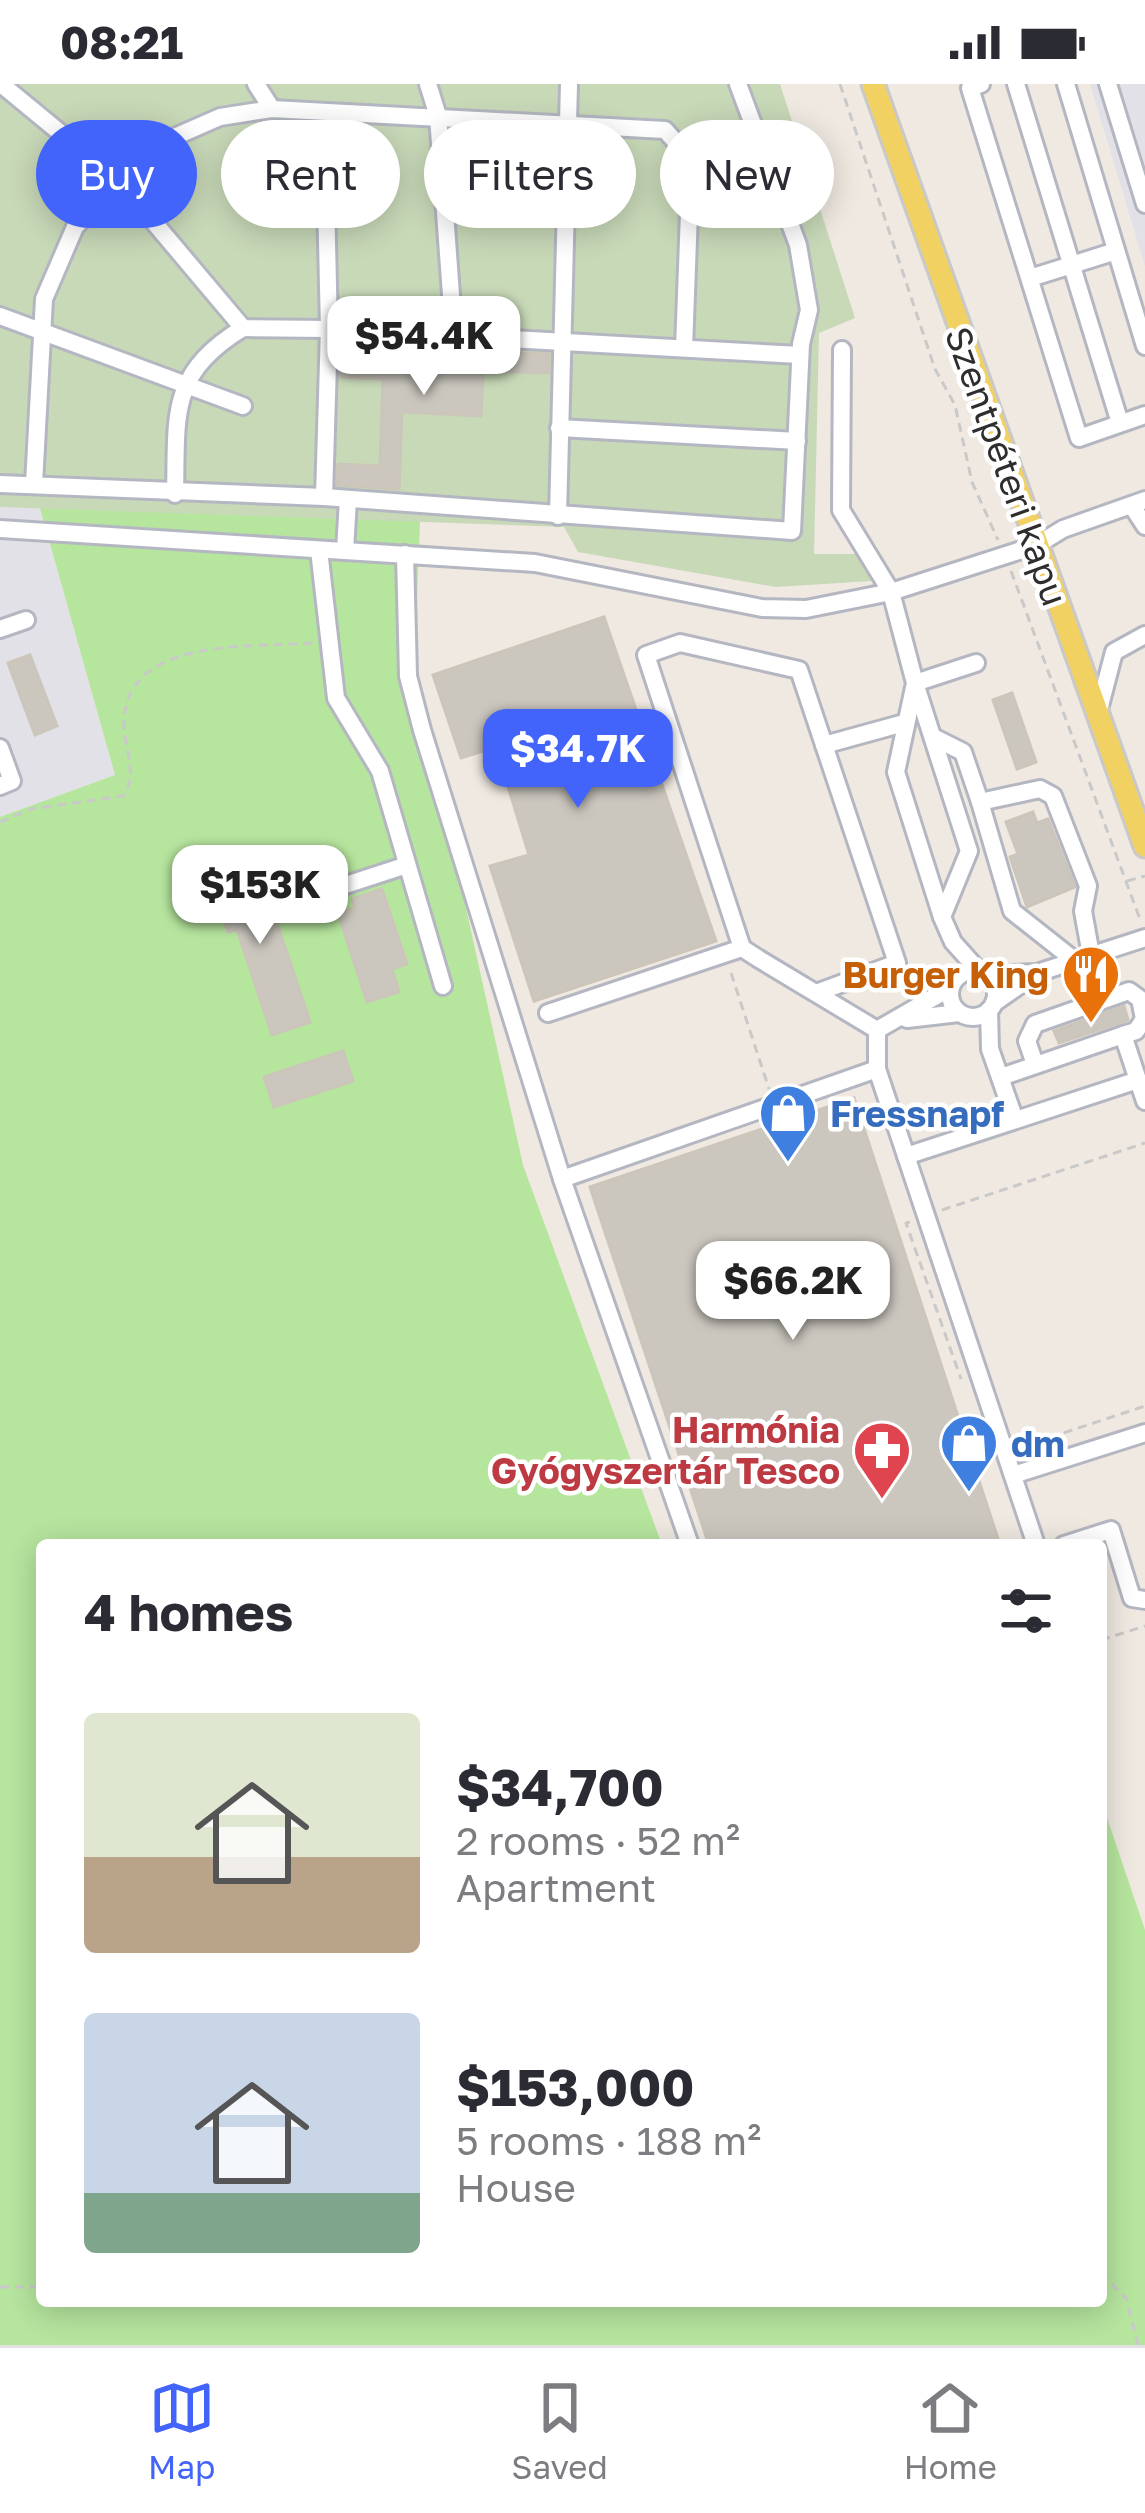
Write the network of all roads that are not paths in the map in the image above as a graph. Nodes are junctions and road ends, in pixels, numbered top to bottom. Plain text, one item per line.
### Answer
1 (1, 84) edge
2 (256, 84) edge
3 (428, 84) edge
4 (569, 84) edge
5 (738, 84) edge
6 (873, 84) edge
7 (981, 84) edge
8 (1016, 84) edge
9 (1066, 84) edge
10 (1108, 84) edge
11 (272, 109) junction
12 (438, 116) junction
13 (45, 120) edge
14 (496, 120) edge
15 (568, 120) edge
16 (197, 127) edge
17 (636, 129) edge
18 (1145, 203) edge
19 (74, 228) edge
20 (159, 228) edge
21 (327, 228) edge
22 (565, 228) edge
23 (1116, 251) junction
24 (1072, 265) junction
25 (1030, 278) junction
26 (0, 316) edge
27 (243, 328) junction
28 (329, 328) junction
29 (41, 331) junction
30 (454, 336) junction
31 (561, 342) junction
32 (1145, 346) edge
33 (684, 348) junction
34 (842, 350) dead end
35 (800, 355) junction
36 (184, 384) junction
37 (243, 406) dead end
38 (1145, 415) edge
39 (1120, 424) junction
40 (559, 428) junction
41 (796, 441) junction
42 (0, 484) edge
43 (34, 484) junction
44 (175, 494) junction
45 (324, 497) junction
46 (348, 499) junction
47 (1139, 503) edge
48 (558, 516) junction
49 (1145, 526) edge
50 (0, 529) edge
51 (1037, 545) junction
52 (319, 550) junction
53 (345, 551) junction
54 (405, 554) junction
55 (892, 592) junction
56 (26, 620) dead end
57 (0, 629) edge
58 (1145, 635) edge
59 (976, 663) dead end
60 (915, 682) junction
61 (1097, 718) junction
62 (904, 723) junction
63 (933, 737) junction
64 (824, 745) junction
65 (0, 748) edge
66 (0, 786) edge
67 (980, 802) junction
68 (1145, 846) edge
69 (407, 865) junction
70 (275, 908) dead end
71 (941, 917) junction
72 (1145, 936) edge
73 (953, 942) junction
74 (733, 951) junction
75 (1082, 957) junction
76 (983, 973) junction
77 (1037, 973) junction
78 (443, 986) dead end
79 (951, 986) junction
80 (816, 993) junction
81 (991, 1007) junction
82 (548, 1013) dead end
83 (963, 1015) junction
84 (900, 1020) junction
85 (878, 1030) junction
86 (1124, 1035) junction
87 (990, 1048) junction
88 (1035, 1064) junction
89 (877, 1069) junction
90 (1000, 1077) junction
91 (1138, 1080) junction
92 (1145, 1101) edge
93 (1015, 1120) junction
94 (906, 1156) junction
95 (562, 1179) junction
96 (1145, 1433) edge
97 (1013, 1475) junction
98 (688, 1539) edge
99 (1034, 1539) edge
100 (1083, 1539) edge
101 (1145, 1600) edge

1 - 13 lane
2 - 11 lane
3 - 12 lane
4 - 15 lane
5 - 35 lane
6 - 51 main road, Szentpéteri kapu
7 - 25 lane
8 - 24 lane
9 - 23 lane
10 - 18 lane
11 - 12 lane
11 - 16 lane
12 - 14 lane
12 - 30 lane
17 - 33 lane
19 - 29 lane
20 - 27 lane
21 - 28 lane
22 - 31 lane
23 - 24 lane
23 - 32 lane
24 - 25 lane
24 - 39 lane
25 - 39 lane
26 - 29 lane
27 - 28 lane
27 - 36 lane
28 - 30 lane
28 - 45 lane
29 - 36 lane
29 - 43 lane
30 - 31 lane
31 - 33 lane
31 - 40 lane
33 - 35 lane
34 - 55 lane
35 - 41 lane
36 - 37 lane
36 - 44 lane
38 - 39 lane
40 - 41 lane
40 - 48 lane
41 - 48 lane
42 - 43 lane
43 - 44 lane
44 - 45 lane
45 - 46 lane
46 - 48 lane
46 - 53 lane
47 - 49 lane
47 - 51 lane
50 - 52 lane
51 - 55 lane
51 - 61 main road, Szentpéteri kapu
52 - 53 lane
52 - 69 lane
53 - 54 lane
54 - 55 lane
54 - 95 lane
55 - 60 lane
56 - 57 lane
58 - 61 lane
59 - 60 lane
60 - 62 lane
60 - 63 lane
61 - 68 main road, Szentpéteri kapu
62 - 64 lane
62 - 71 lane
63 - 67 lane
63 - 71 lane
64 - 74 lane
64 - 80 lane
65 - 66 lane
67 - 75 lane
67 - 75 lane
69 - 70 lane
69 - 78 lane
71 - 73 lane
72 - 75 lane
73 - 76 lane
73 - 79 lane
74 - 80 lane
74 - 82 lane
75 - 77 lane
76 - 77 lane
76 - 79 lane
76 - 81 lane
77 - 81 lane
79 - 83 lane
79 - 84 lane
80 - 85 lane
81 - 83 lane
81 - 87 lane
83 - 84 lane
83 - 87 lane
84 - 85 lane
85 - 89 lane
86 - 88 lane
86 - 88 lane
86 - 91 lane
87 - 90 lane
88 - 90 lane
89 - 94 lane
89 - 95 lane
90 - 93 lane
91 - 92 lane
91 - 93 lane
93 - 94 lane
94 - 97 lane
95 - 98 lane
96 - 97 lane
97 - 99 lane
100 - 101 lane

